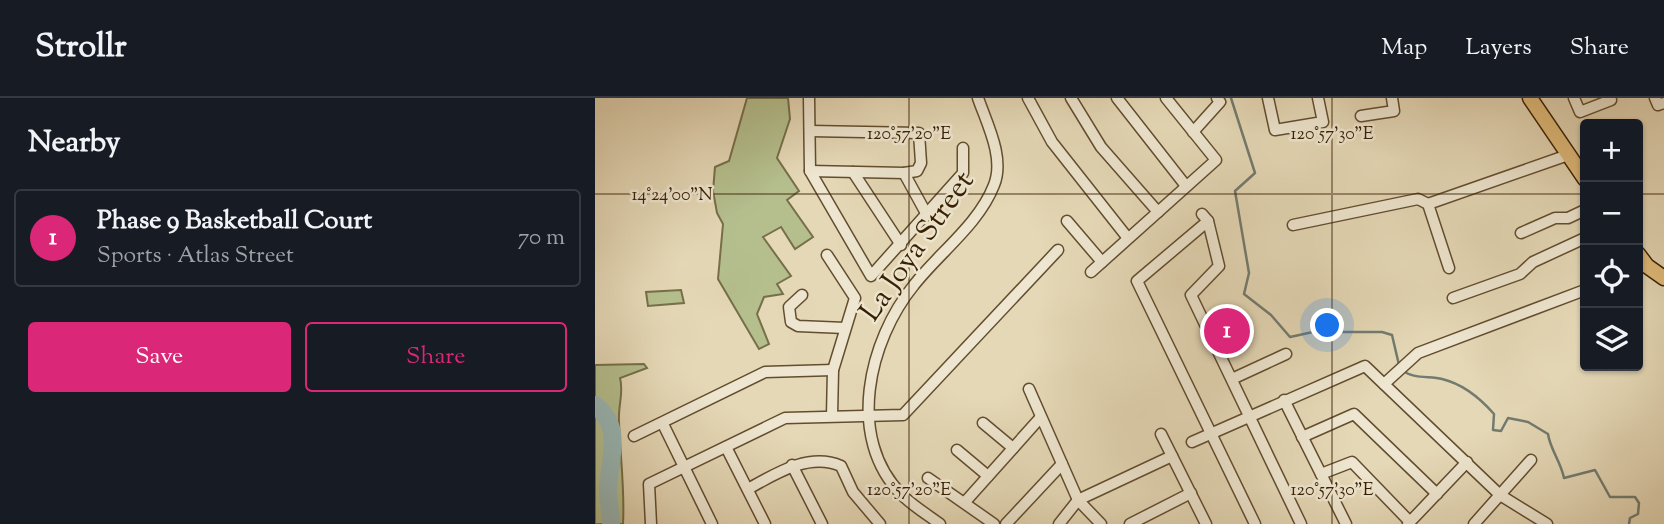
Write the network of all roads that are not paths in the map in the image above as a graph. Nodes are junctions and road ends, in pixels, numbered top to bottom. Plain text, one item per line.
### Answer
1 (809, 98) edge
2 (978, 98) edge
3 (1028, 98) edge
4 (1071, 98) edge
5 (1117, 98) edge
6 (1166, 98) edge
7 (1217, 98) edge
8 (1268, 98) edge
9 (1318, 98) edge
10 (1392, 98) edge
11 (1531, 98) edge
12 (1574, 98) edge
13 (1611, 98) edge
14 (1655, 98) edge
15 (1664, 103) edge
16 (1361, 117) dead end
17 (810, 131) junction
18 (1193, 132) junction
19 (963, 148) dead end
20 (1568, 155) junction
21 (810, 171) junction
22 (853, 172) junction
23 (1580, 172) edge
24 (904, 173) junction
25 (1186, 186) junction
26 (1428, 204) junction
27 (1158, 212) junction
28 (1580, 213) edge
29 (927, 215) junction
30 (1067, 222) dead end
31 (1293, 225) dead end
32 (1521, 233) dead end
33 (1127, 237) junction
34 (1580, 240) edge
35 (901, 245) junction
36 (1058, 250) dead end
37 (827, 255) dead end
38 (1102, 262) junction
39 (1449, 268) dead end
40 (1643, 268) edge
41 (1091, 272) dead end
42 (1664, 278) edge
43 (1580, 292) edge
44 (802, 295) dead end
45 (1453, 298) dead end
46 (845, 328) junction
47 (1286, 354) dead end
48 (833, 370) junction
49 (1232, 379) junction
50 (1384, 384) junction
51 (1029, 389) dead end
52 (1284, 400) junction
53 (832, 416) junction
54 (869, 416) junction
55 (1250, 416) junction
56 (1040, 418) junction
57 (983, 423) dead end
58 (663, 424) junction
59 (1211, 433) junction
60 (1161, 434) dead end
61 (634, 436) dead end
62 (1302, 437) junction
63 (1192, 442) dead end
64 (726, 447) junction
65 (1013, 448) junction
66 (957, 450) dead end
67 (1172, 456) junction
68 (1531, 460) dead end
69 (1467, 462) junction
70 (1062, 464) junction
71 (792, 465) junction
72 (685, 466) junction
73 (1321, 474) junction
74 (988, 476) junction
75 (928, 478) dead end
76 (748, 489) junction
77 (1191, 493) junction
78 (1437, 494) junction
79 (1500, 495) junction
80 (1078, 500) junction
81 (965, 502) junction
82 (1153, 519) edge
83 (1409, 523) edge
84 (651, 524) edge
85 (712, 524) edge
86 (765, 524) edge
87 (822, 524) edge
88 (880, 524) edge
89 (940, 524) edge
90 (994, 524) edge
91 (1006, 524) edge
92 (1059, 524) edge
93 (1101, 524) edge
94 (1130, 524) edge
95 (1206, 524) edge
96 (1255, 524) edge
97 (1301, 524) edge
98 (1346, 524) edge
99 (1474, 524) edge
100 (1547, 524) edge

1 - 17 street
2 - 54 street, La Joya Street
3 - 33 street
4 - 27 street
5 - 25 street
6 - 18 street
7 - 18 street
8 - 9 street
10 - 16 street
11 - 20 main road
12 - 13 street
14 - 15 street
17 - 21 street
17 - 24 street
18 - 25 street
19 - 29 street
20 - 23 main road
20 - 26 street
21 - 22 street
21 - 35 street
22 - 24 street
22 - 35 street
24 - 29 street
25 - 27 street
26 - 31 street
26 - 39 street
27 - 33 street
28 - 32 street
29 - 35 street
30 - 38 street
33 - 38 street
34 - 45 street
36 - 54 street
37 - 46 street
38 - 41 street
40 - 42 main road
43 - 50 street
44 - 46 street
46 - 48 street
47 - 49 street
48 - 53 street
48 - 58 street
49 - 55 street
49 - 59 street
50 - 52 street
50 - 69 street
51 - 56 street
52 - 55 street
52 - 62 street
53 - 54 street
53 - 64 street
54 - 89 street, La Joya Street
55 - 59 street
55 - 97 street
56 - 65 street
56 - 70 street
57 - 65 street
58 - 61 street
58 - 72 street
59 - 63 street
59 - 96 street
60 - 67 street
62 - 73 street
62 - 78 street
64 - 72 street
64 - 76 street
65 - 74 street
66 - 74 street
67 - 77 street
67 - 80 street
68 - 79 street
69 - 78 street
69 - 79 street
70 - 80 street
70 - 91 street
71 - 76 street
71 - 87 street
71 - 88 street
72 - 84 street
72 - 85 street
73 - 83 street
73 - 98 street
74 - 81 street
75 - 81 street
76 - 86 street
77 - 82 street
77 - 95 street
78 - 83 street
79 - 99 street
79 - 100 street
80 - 92 street
80 - 93 street
81 - 90 street
82 - 94 street

